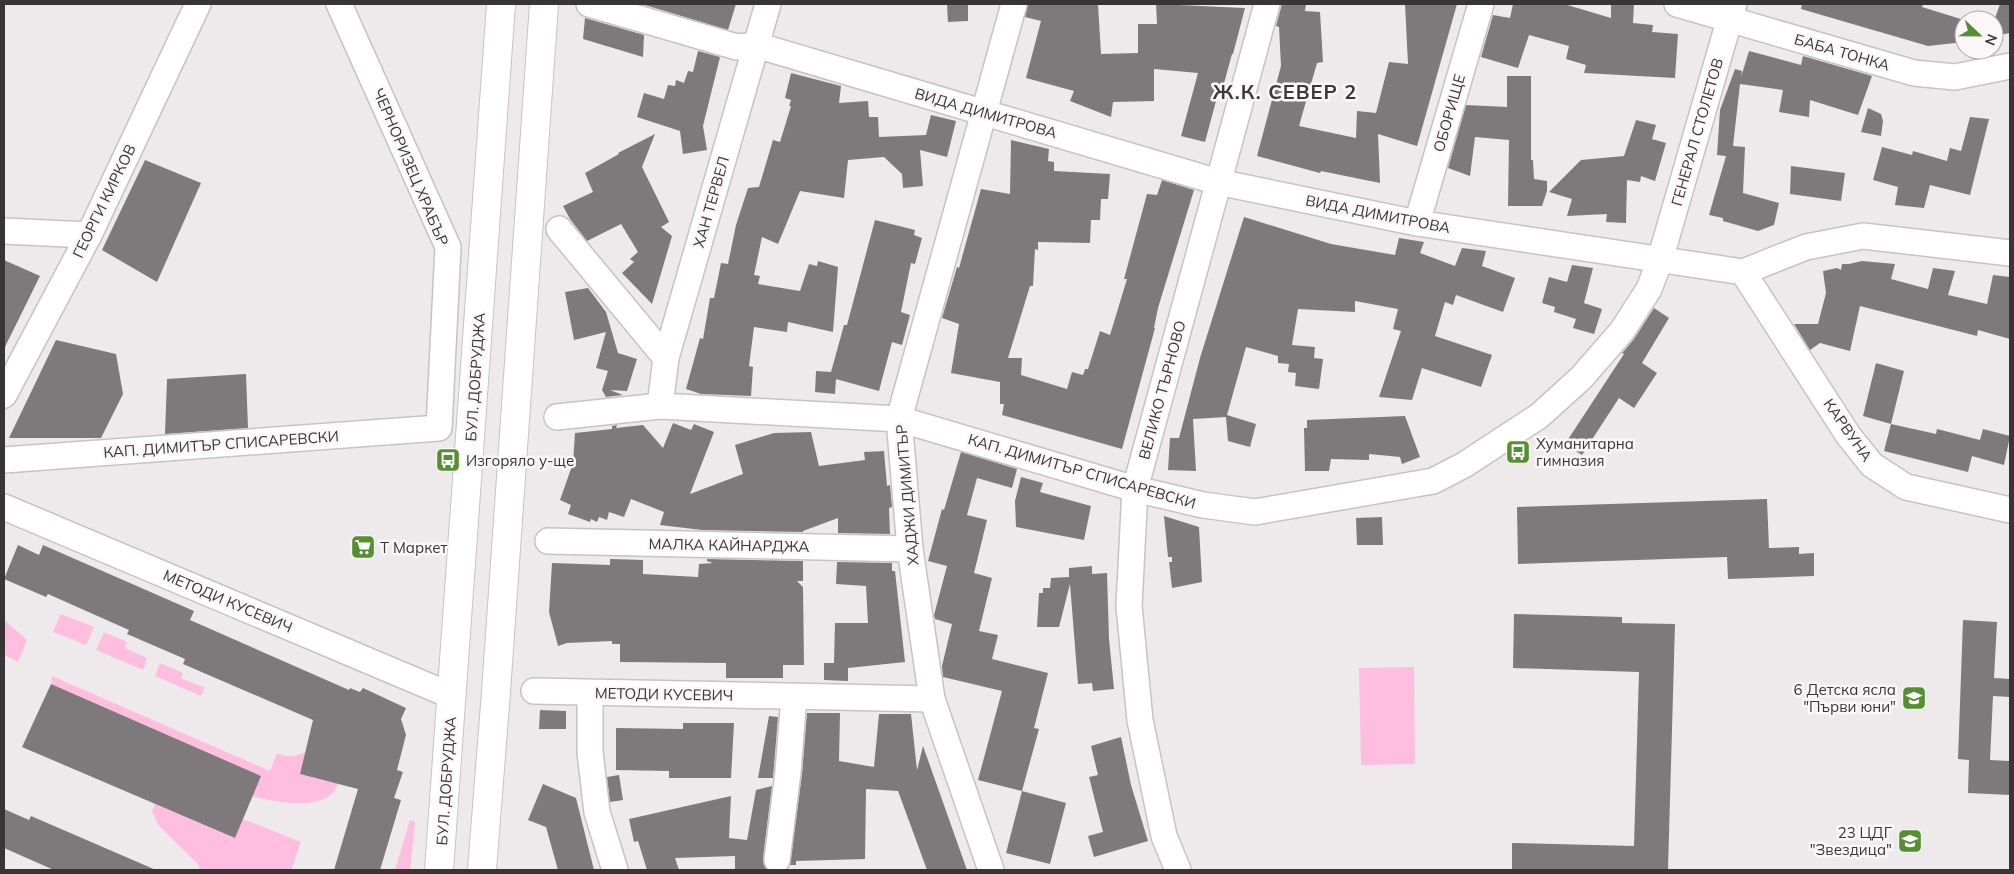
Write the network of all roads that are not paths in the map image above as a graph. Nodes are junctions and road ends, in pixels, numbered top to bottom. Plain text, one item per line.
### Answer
1 (198, 4) edge
2 (339, 4) edge
3 (544, 4) edge
4 (589, 4) edge
5 (768, 4) edge
6 (1014, 4) edge
7 (1267, 4) edge
8 (1481, 4) edge
9 (1677, 4) edge
10 (499, 10) edge
11 (1731, 11) edge
12 (756, 46) junction
13 (2010, 66) edge
14 (983, 113) junction
15 (1218, 182) junction
16 (1417, 223) junction
17 (559, 229) dead end
18 (4, 231) edge
19 (89, 235) junction
20 (2010, 254) edge
21 (1660, 260) junction
22 (1744, 272) junction
23 (666, 358) junction
24 (4, 396) edge
25 (660, 406) junction
26 (557, 417) dead end
27 (899, 419) junction
28 (439, 428) joint
29 (4, 460) edge
30 (1135, 489) junction
31 (4, 506) edge
32 (2010, 510) edge
33 (548, 540) dead end
34 (910, 548) junction
35 (534, 691) dead end
36 (590, 693) junction
37 (452, 696) junction
38 (794, 696) junction
39 (932, 698) junction
40 (777, 860) dead end
41 (439, 870) edge
42 (482, 870) edge
43 (615, 870) edge
44 (991, 870) edge
45 (1178, 870) edge

1 - 19 street, ГЕОРГИ КИРКОВ
2 - 28 street, ЧЕРНОРИЗЕЦ ХРАБЪР
3 - 42 main road
4 - 12 street
5 - 12 street, ХАН ТЕРВЕЛ
6 - 14 street, ХАДЖИ ДИМИТЪР
7 - 15 street, ВЕЛИКО ТЪРНОВО
8 - 16 street, ОБОРИЩЕ
9 - 11 street, БАБА ТОНКА
10 - 37 main road, БУЛ. ДОБРУДЖА
11 - 13 street, БАБА ТОНКА
11 - 21 street, ГЕНЕРАЛ СТОЛЕТОВ
12 - 14 street, ВИДА ДИМИТРОВА
12 - 23 street, ХАН ТЕРВЕЛ
14 - 15 street, ВИДА ДИМИТРОВА
14 - 27 street, ХАДЖИ ДИМИТЪР
15 - 16 street, ВИДА ДИМИТРОВА
15 - 30 street, ВЕЛИКО ТЪРНОВО
16 - 21 street, ВИДА ДИМИТРОВА
17 - 23 street
18 - 19 street
19 - 24 street, ГЕОРГИ КИРКОВ
20 - 22 street
21 - 22 street, ВИДА ДИМИТРОВА
21 - 30 street, КАП. ДИМИТЪР СПИСАРЕВСКИ
22 - 32 street, КАРВУНА
23 - 25 street, ХАН ТЕРВЕЛ
25 - 26 street, КАП. ДИМИТЪР СПИСАРЕВСКИ
25 - 27 street, КАП. ДИМИТЪР СПИСАРЕВСКИ
27 - 30 street, КАП. ДИМИТЪР СПИСАРЕВСКИ
27 - 34 street, ХАДЖИ ДИМИТЪР
28 - 29 street, КАП. ДИМИТЪР СПИСАРЕВСКИ
30 - 45 street, ВЕЛИКО ТЪРНОВО
31 - 37 street, МЕТОДИ КУСЕВИЧ
33 - 34 street, МАЛКА КАЙНАРДЖА
34 - 39 street, ХАДЖИ ДИМИТЪР
35 - 36 street, МЕТОДИ КУСЕВИЧ
36 - 38 street, МЕТОДИ КУСЕВИЧ
36 - 43 street
37 - 41 main road, БУЛ. ДОБРУДЖА
38 - 39 street, МЕТОДИ КУСЕВИЧ
38 - 40 street
39 - 44 street, ХАДЖИ ДИМИТЪР

